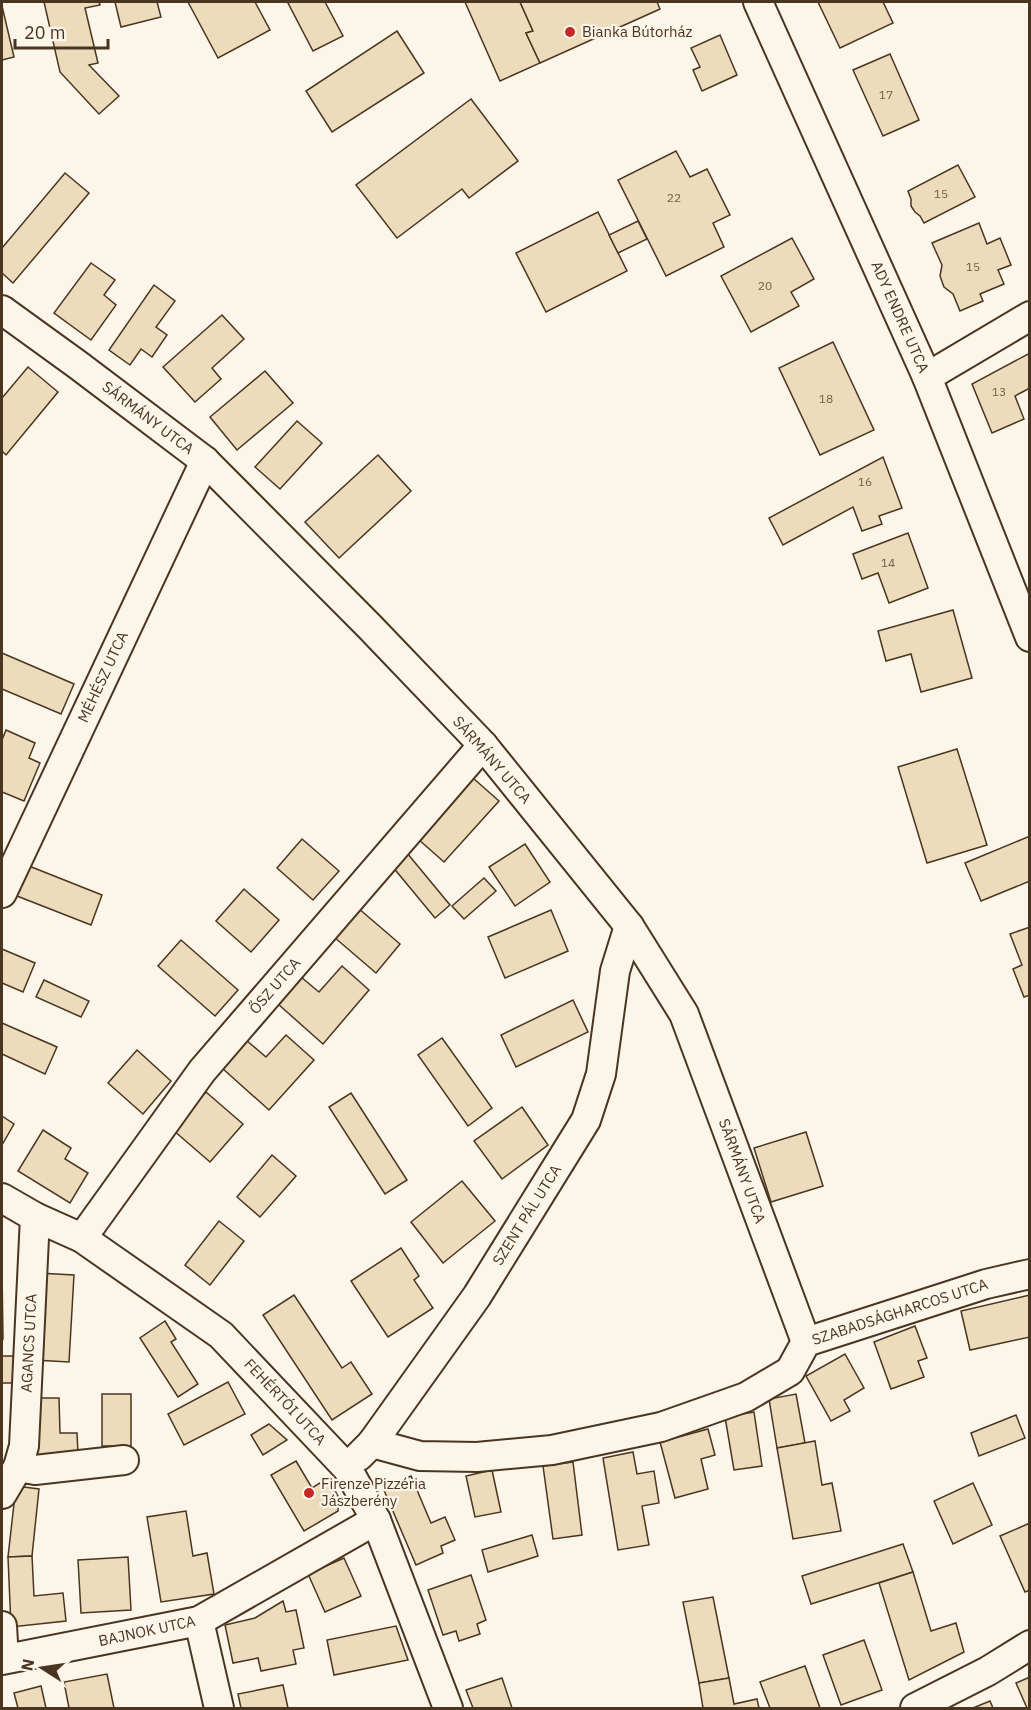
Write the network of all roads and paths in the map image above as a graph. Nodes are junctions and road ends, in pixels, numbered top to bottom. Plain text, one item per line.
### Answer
1 (758, 2) edge
2 (2, 310) edge
3 (1029, 316) edge
4 (927, 376) junction
5 (205, 461) junction
6 (1029, 637) edge
7 (483, 746) junction
8 (2, 893) edge
9 (629, 926) junction
10 (2, 1198) edge
11 (35, 1217) junction
12 (82, 1238) junction
13 (1029, 1274) edge
14 (806, 1342) junction
15 (372, 1443) junction
16 (124, 1460) dead end
17 (18, 1467) junction
18 (347, 1468) junction
19 (2, 1494) edge
20 (376, 1520) junction
21 (199, 1621) junction
22 (2, 1626) edge
23 (1029, 1645) edge
24 (3, 1659) edge
25 (219, 1708) edge
26 (448, 1708) edge
27 (915, 1708) edge

1 - 4 street, ADY ENDRE UTCA
2 - 5 street, SÁRMÁNY UTCA
3 - 4 street
4 - 6 street, ADY ENDRE UTCA
5 - 7 street, SÁRMÁNY UTCA
5 - 8 street, MÉHÉSZ UTCA
7 - 9 street, SÁRMÁNY UTCA
7 - 12 street, ŐSZ UTCA
9 - 14 street, SÁRMÁNY UTCA
9 - 15 street, SZENT PÁL UTCA
10 - 11 street, FEHÉRTÓI UTCA
11 - 12 street, FEHÉRTÓI UTCA
11 - 17 street, AGANCS UTCA
12 - 18 street, FEHÉRTÓI UTCA
13 - 14 street, SZABADSÁGHARCOS UTCA
14 - 15 street, SZABADSÁGHARCOS UTCA
15 - 18 street, SZENT PÁL UTCA
16 - 17 street
17 - 19 street, AGANCS UTCA
18 - 20 street, FEHÉRTÓI UTCA
20 - 21 street, BAJNOK UTCA
20 - 26 street, FEHÉRTÓI UTCA
21 - 24 street, BAJNOK UTCA
21 - 25 street
22 - 24 street
23 - 27 street

